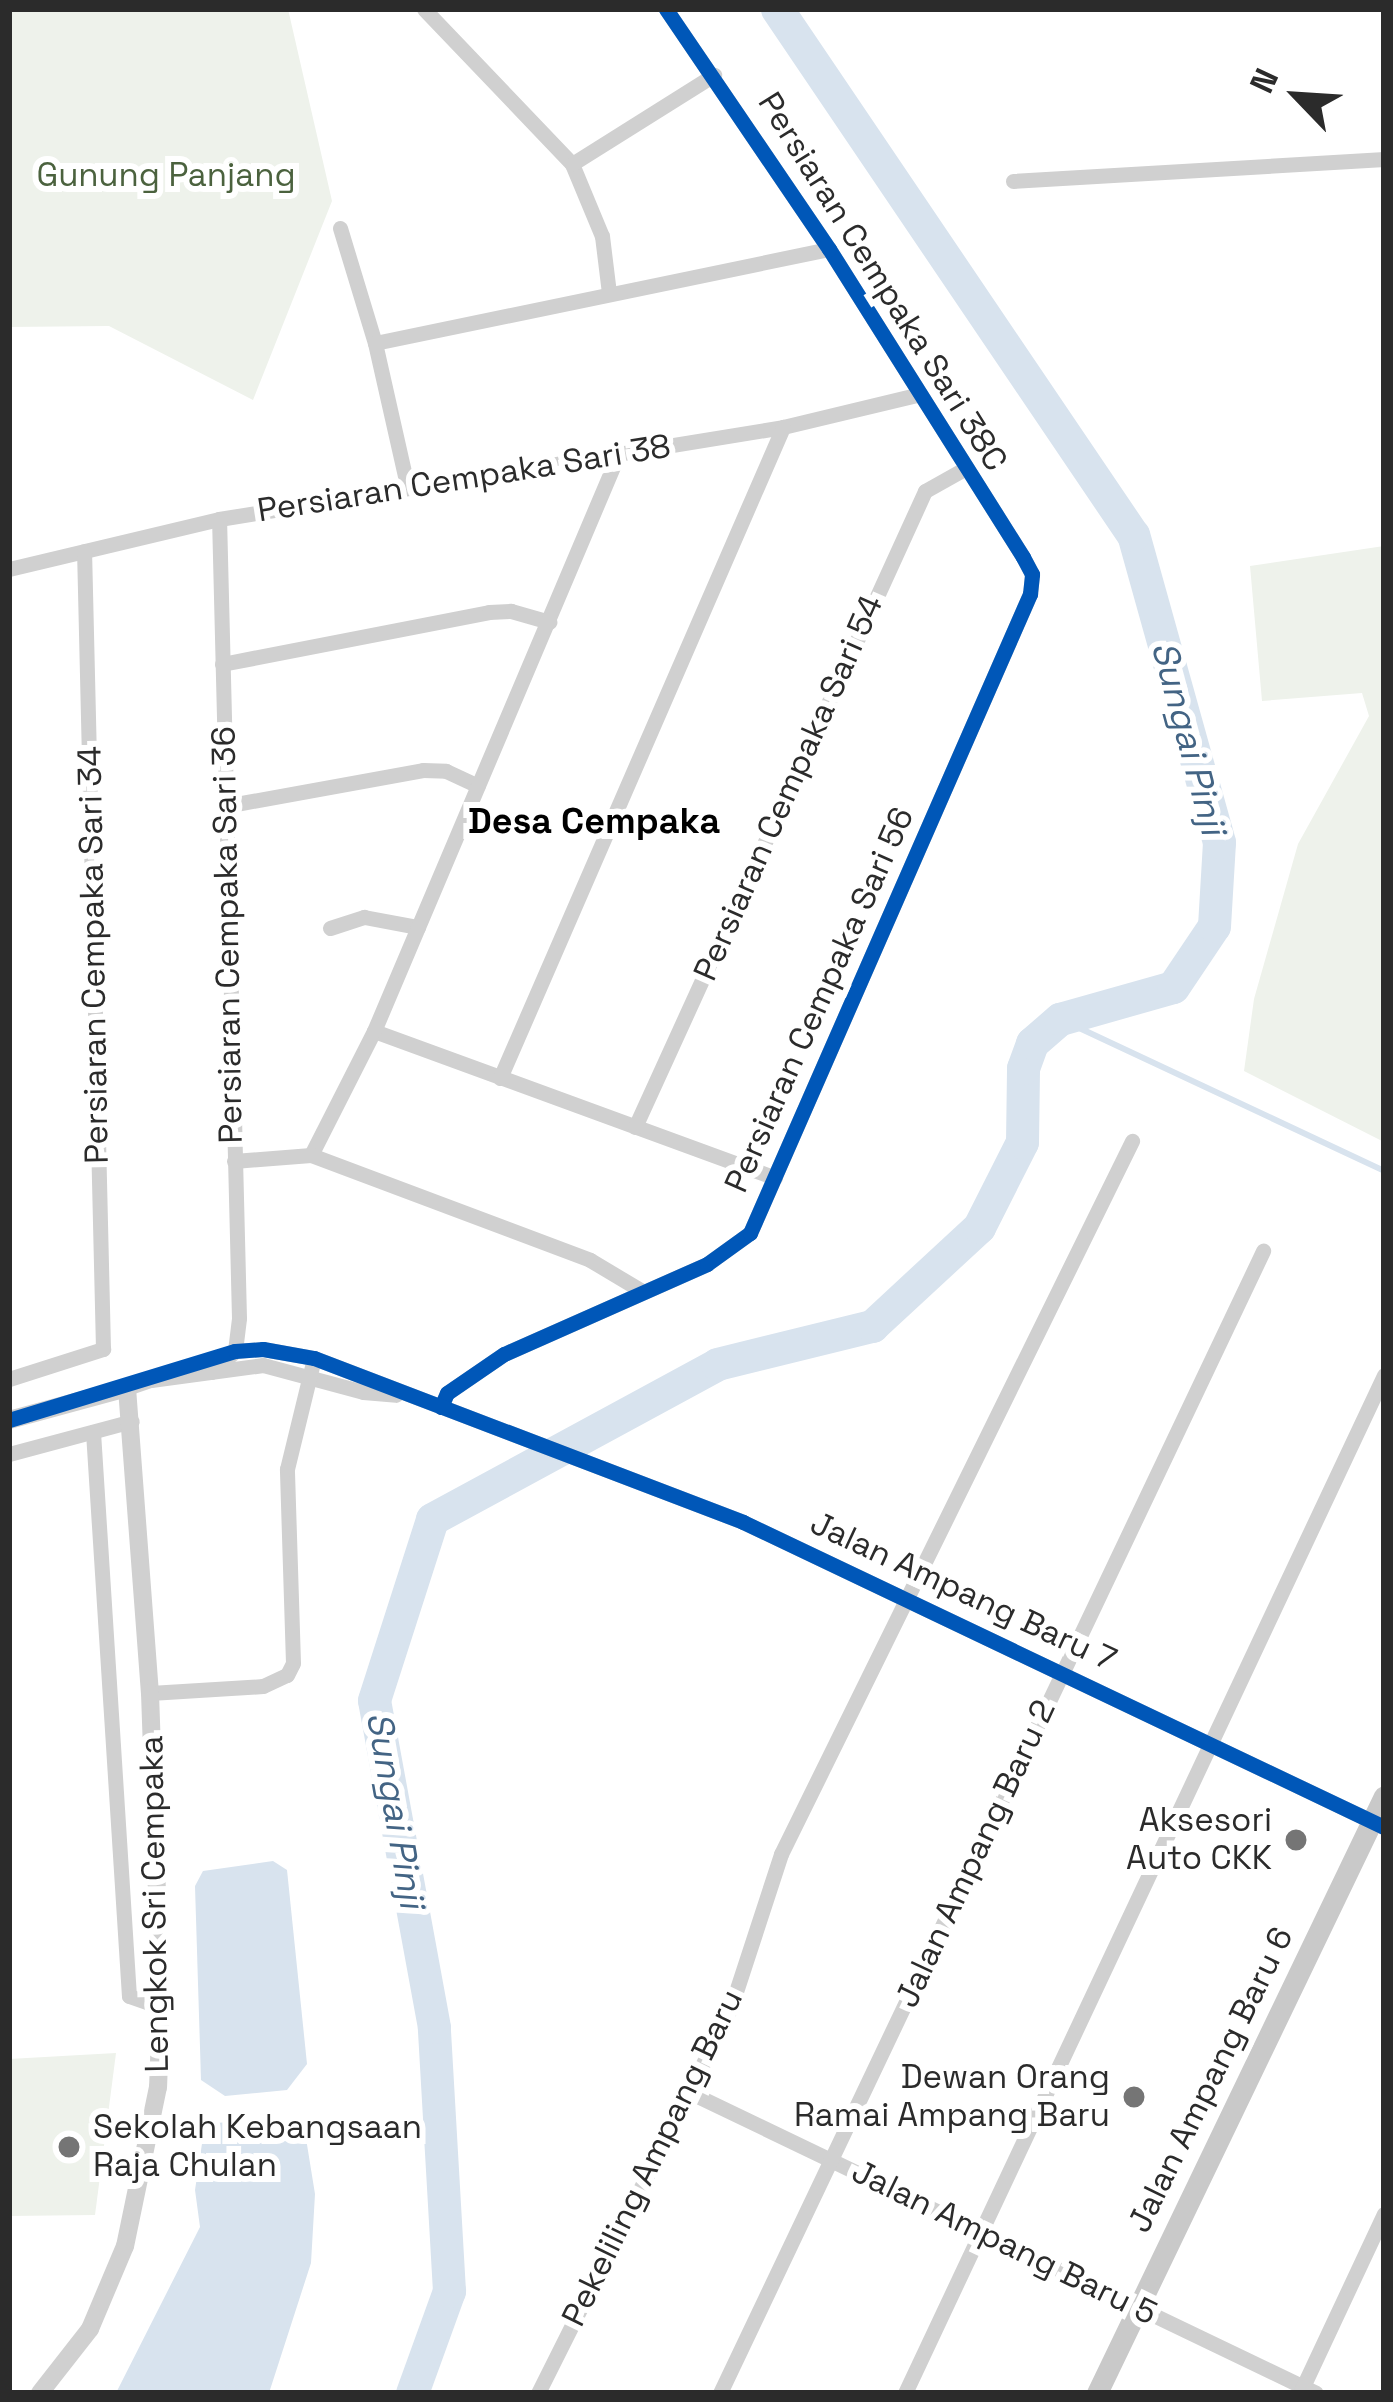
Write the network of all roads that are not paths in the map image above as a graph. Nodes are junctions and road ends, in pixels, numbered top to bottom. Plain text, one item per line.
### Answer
1 (424, 9) edge
2 (666, 9) edge
3 (714, 75) junction
4 (1384, 159) edge
5 (572, 164) junction
6 (1013, 181) dead end
7 (340, 228) dead end
8 (829, 249) junction
9 (609, 293) junction
10 (375, 343) junction
11 (920, 394) junction
12 (783, 428) junction
13 (618, 455) junction
14 (964, 470) junction
15 (407, 485) junction
16 (219, 519) junction
17 (84, 550) junction
18 (9, 569) edge
19 (1030, 593) joint
20 (549, 622) junction
21 (222, 664) junction
22 (478, 786) junction
23 (225, 806) junction
24 (418, 927) junction
25 (330, 928) dead end
26 (374, 1031) junction
27 (500, 1078) junction
28 (635, 1127) junction
29 (1132, 1141) dead end
30 (311, 1155) junction
31 (234, 1161) junction
32 (775, 1178) junction
33 (1263, 1251) dead end
34 (642, 1291) junction
35 (235, 1351) junction
36 (314, 1358) junction
37 (212, 1372) junction
38 (303, 1374) junction
39 (1384, 1376) edge
40 (9, 1379) edge
41 (150, 1380) junction
42 (127, 1388) junction
43 (399, 1395) junction
44 (441, 1407) junction
45 (9, 1420) edge
46 (132, 1421) junction
47 (93, 1432) junction
48 (9, 1454) edge
49 (910, 1598) junction
50 (1063, 1672) junction
51 (150, 1694) junction
52 (1212, 1743) junction
53 (1384, 1796) edge
54 (1378, 1824) edge
55 (161, 2007) junction
56 (691, 2093) junction
57 (831, 2161) junction
58 (1384, 2214) edge
59 (981, 2232) junction
60 (1138, 2308) junction
61 (1306, 2391) edge
62 (40, 2393) edge
63 (538, 2393) edge
64 (720, 2393) edge
65 (905, 2393) edge
66 (1097, 2393) edge

1 - 5 street
2 - 3 street, Persiaran Cempaka Sari 38C
3 - 5 street, Persiaran Cempaka Sari 38C
3 - 8 street, Persiaran Cempaka Sari 38C
4 - 6 street
5 - 9 street
7 - 10 street
8 - 9 street
8 - 11 street, Persiaran Cempaka Sari 38C
9 - 10 street
10 - 15 street
11 - 12 street, Persiaran Cempaka Sari 38
11 - 14 street, Persiaran Cempaka Sari 38C
12 - 13 street, Persiaran Cempaka Sari 38
12 - 27 street
13 - 15 street, Persiaran Cempaka Sari 38
13 - 20 street
14 - 19 street, Persiaran Cempaka Sari 38C
14 - 28 street, Persiaran Cempaka Sari 54
15 - 16 street, Persiaran Cempaka Sari 38
16 - 17 street, Persiaran Cempaka Sari 38
16 - 21 street, Persiaran Cempaka Sari 36
17 - 18 street, Persiaran Cempaka Sari 38
17 - 40 street, Persiaran Cempaka Sari 34
19 - 32 street, Persiaran Cempaka Sari 56
20 - 21 street
20 - 22 street
21 - 23 street, Persiaran Cempaka Sari 36
22 - 23 street
22 - 24 street
23 - 31 street, Persiaran Cempaka Sari 36
24 - 25 street
24 - 26 street
26 - 27 street
26 - 30 street
27 - 28 street
28 - 32 street
29 - 49 street, Pekeliling Ampang Baru
30 - 31 street
30 - 34 street
31 - 35 street, Persiaran Cempaka Sari 36
32 - 34 street, Persiaran Cempaka Sari 56
33 - 50 street, Jalan Ampang Baru 2
34 - 44 street, Persiaran Cempaka Sari 56
35 - 36 street
35 - 37 street
35 - 38 street
35 - 41 street
36 - 38 street
36 - 43 street
37 - 38 street
37 - 41 street
38 - 43 street
38 - 51 street
39 - 52 street
41 - 42 street
42 - 45 street
42 - 46 street, Lengkok Sri Cempaka
43 - 44 street, Jalan Ampang Baru 7
44 - 49 street, Jalan Ampang Baru 7
46 - 47 street
46 - 51 street, Lengkok Sri Cempaka
47 - 48 street
47 - 55 street
49 - 50 street, Jalan Ampang Baru 7
49 - 56 street, Pekeliling Ampang Baru
50 - 52 street, Jalan Ampang Baru 7
50 - 57 street, Jalan Ampang Baru 2
51 - 55 street, Lengkok Sri Cempaka
52 - 54 street, Jalan Ampang Baru 7
52 - 59 street
53 - 54 main road, Jalan Ampang Baru 6
54 - 60 main road, Jalan Ampang Baru 6
55 - 62 street, Lengkok Sri Cempaka
56 - 57 street, Jalan Ampang Baru 5
56 - 63 street, Pekeliling Ampang Baru
57 - 59 street, Jalan Ampang Baru 5
57 - 64 street, Jalan Ampang Baru 2
58 - 61 street
59 - 60 street, Jalan Ampang Baru 5
59 - 65 street
60 - 61 street, Jalan Ampang Baru 5
60 - 66 main road, Jalan Ampang Baru 6

